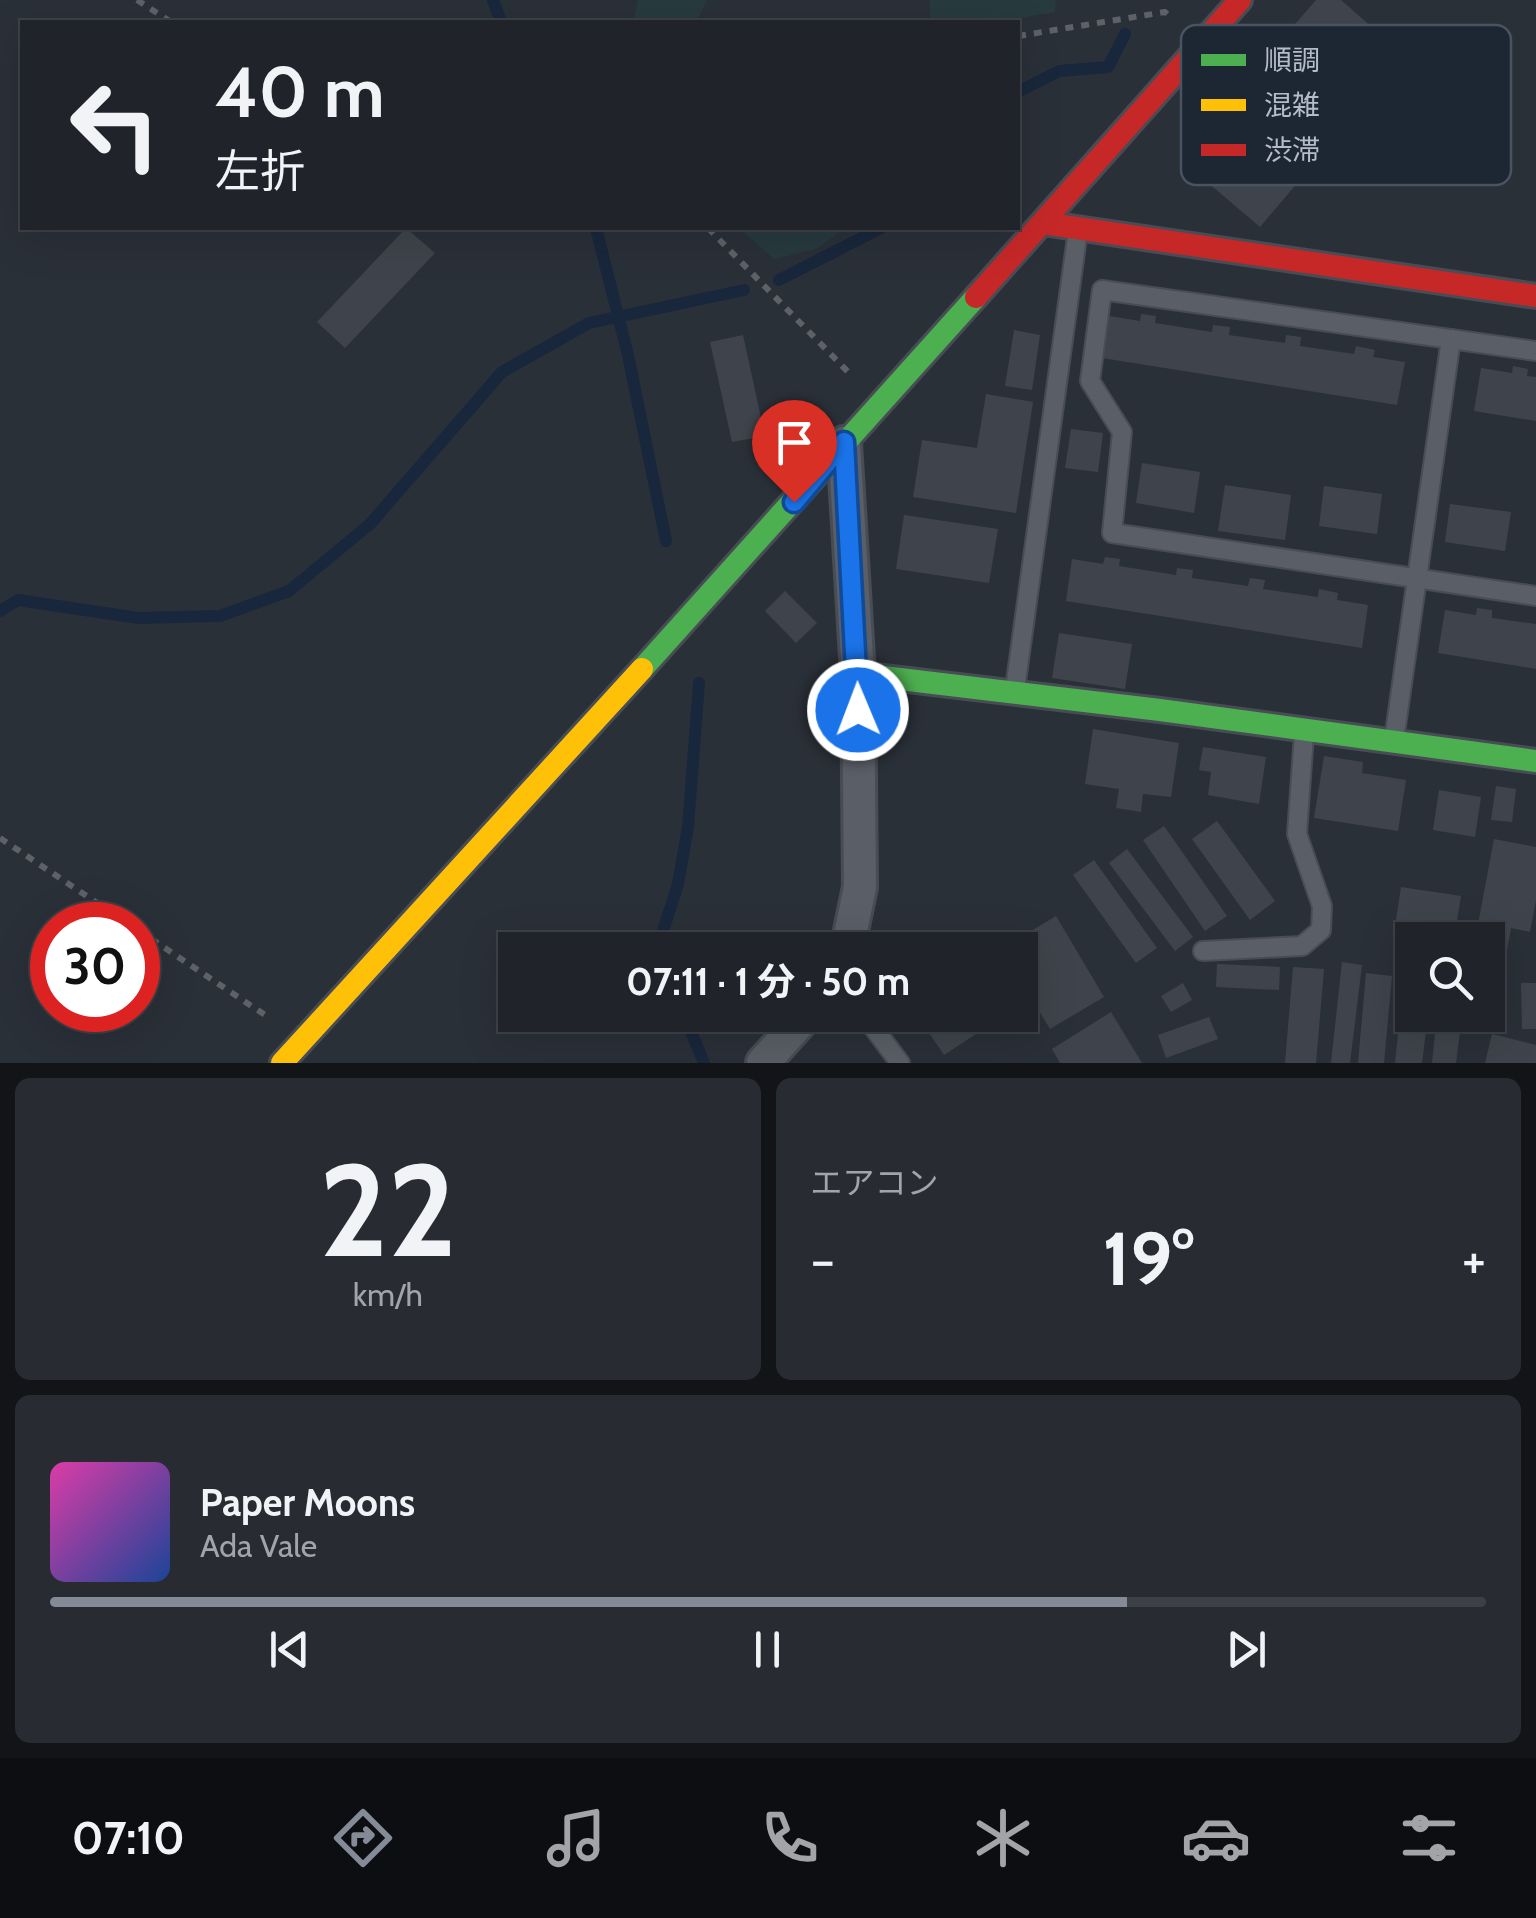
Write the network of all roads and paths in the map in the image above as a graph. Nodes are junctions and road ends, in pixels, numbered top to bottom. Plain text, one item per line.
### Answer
1 (138, 0) edge
2 (1240, 0) edge
3 (168, 20) edge
4 (1218, 25) edge
5 (1181, 67) edge
6 (1043, 223) junction
7 (1078, 229) junction
8 (710, 230) edge
9 (1536, 296) edge
10 (1451, 339) junction
11 (1536, 351) edge
12 (880, 402) junction
13 (844, 442) junction
14 (1416, 580) junction
15 (1536, 596) edge
16 (858, 674) junction
17 (1014, 693) junction
18 (1304, 730) junction
19 (1393, 742) junction
20 (1536, 761) edge
21 (0, 838) edge
22 (96, 902) edge
23 (851, 932) edge
24 (160, 945) edge
25 (1203, 951) dead end
26 (790, 1032) edge
27 (877, 1032) edge
28 (303, 1040) junction
29 (282, 1063) edge
30 (762, 1063) edge
31 (900, 1063) edge

1 - 3 path
2 - 4 street
5 - 6 street
6 - 7 street
6 - 12 street
7 - 9 street
7 - 17 lane
8 - 12 path
10 - 11 lane
10 - 14 lane
10 - 14 lane
12 - 13 street
13 - 16 street
13 - 28 street
14 - 15 lane
14 - 19 lane
16 - 17 street
16 - 23 street
17 - 18 street
18 - 19 street
18 - 25 lane
19 - 20 street
21 - 22 path
24 - 28 path
26 - 30 street
27 - 31 lane
28 - 29 street

